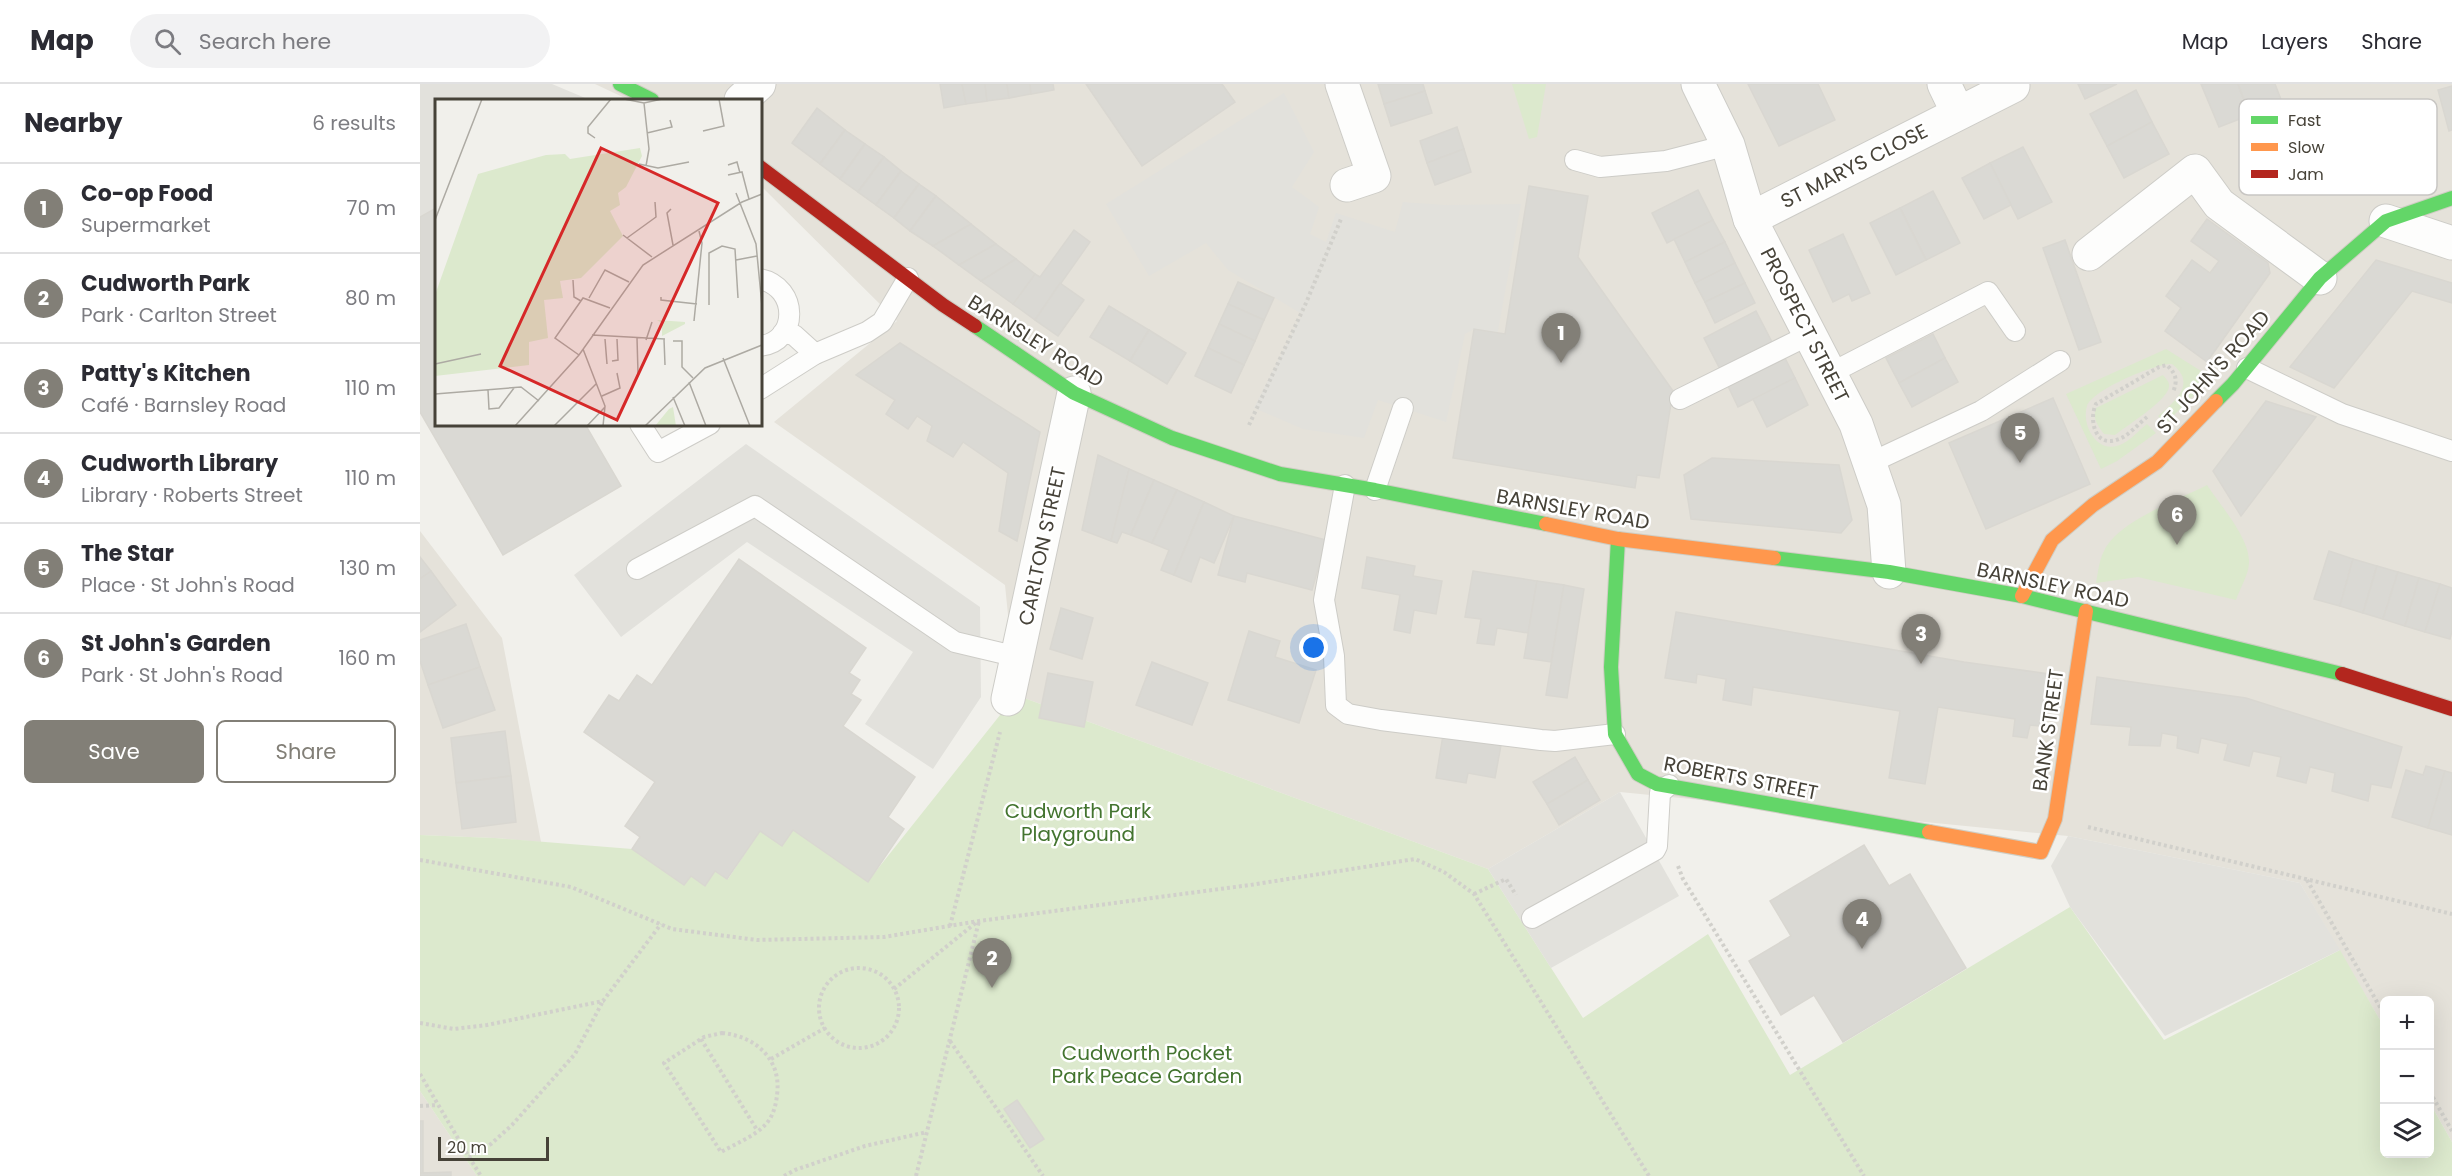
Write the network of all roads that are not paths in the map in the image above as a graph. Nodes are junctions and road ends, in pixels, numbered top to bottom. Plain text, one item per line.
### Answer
1 (620, 84) edge
2 (759, 84) edge
3 (1342, 84) edge
4 (1698, 84) edge
5 (1944, 84) edge
6 (2013, 86) dead end
7 (650, 99) edge
8 (742, 99) edge
9 (1958, 113) junction
10 (1728, 146) junction
11 (1575, 160) dead end
12 (762, 168) edge
13 (1347, 185) dead end
14 (2452, 198) edge
15 (1750, 219) junction
16 (2386, 221) junction
17 (2452, 243) edge
18 (2089, 254) dead end
19 (908, 278) junction
20 (2320, 278) junction
21 (762, 280) edge
22 (2015, 331) dead end
23 (783, 333) junction
24 (1809, 334) junction
25 (762, 345) edge
26 (815, 354) junction
27 (2060, 361) dead end
28 (2247, 368) junction
29 (1829, 374) junction
30 (762, 389) edge
31 (1074, 393) junction
32 (1680, 399) dead end
33 (1403, 408) dead end
34 (641, 426) edge
35 (706, 426) edge
36 (2452, 451) edge
37 (1869, 462) junction
38 (1345, 485) junction
39 (1375, 490) junction
40 (1618, 539) junction
41 (637, 569) dead end
42 (1889, 572) junction
43 (2022, 596) junction
44 (2086, 611) junction
45 (1018, 657) junction
46 (1008, 699) road end
47 (2452, 709) edge
48 (1615, 734) junction
49 (1669, 785) junction
50 (2042, 852) joint
51 (1532, 918) road end

1 - 7 street
2 - 8 street
3 - 13 street
4 - 10 street, PROSPECT STREET
5 - 9 street
6 - 9 street, ST MARYS CLOSE
9 - 15 street, ST MARYS CLOSE
10 - 11 lane
10 - 15 street, PROSPECT STREET
12 - 19 street, BARNSLEY ROAD
14 - 16 street, ST JOHN'S ROAD
15 - 24 street, PROSPECT STREET
16 - 17 street
16 - 20 street, ST JOHN'S ROAD
18 - 20 street
19 - 26 lane
19 - 31 street, BARNSLEY ROAD
20 - 28 street, ST JOHN'S ROAD
21 - 23 lane
22 - 29 lane
23 - 25 lane
23 - 26 lane
24 - 29 street, PROSPECT STREET
24 - 32 lane
26 - 30 lane
27 - 37 lane
28 - 36 lane
28 - 43 street, ST JOHN'S ROAD
29 - 37 street, PROSPECT STREET
31 - 38 street, BARNSLEY ROAD
31 - 45 street, CARLTON STREET
33 - 39 lane
34 - 35 lane
37 - 42 street, PROSPECT STREET
38 - 39 street, BARNSLEY ROAD
38 - 48 lane
39 - 40 street, BARNSLEY ROAD
40 - 42 street, BARNSLEY ROAD
40 - 48 street, ROBERTS STREET
41 - 45 lane
42 - 43 street, BARNSLEY ROAD
43 - 44 street, BARNSLEY ROAD
44 - 47 street, BARNSLEY ROAD
44 - 50 street, BANK STREET
45 - 46 street, CARLTON STREET
48 - 49 street, ROBERTS STREET
49 - 50 street, ROBERTS STREET
49 - 51 lane

